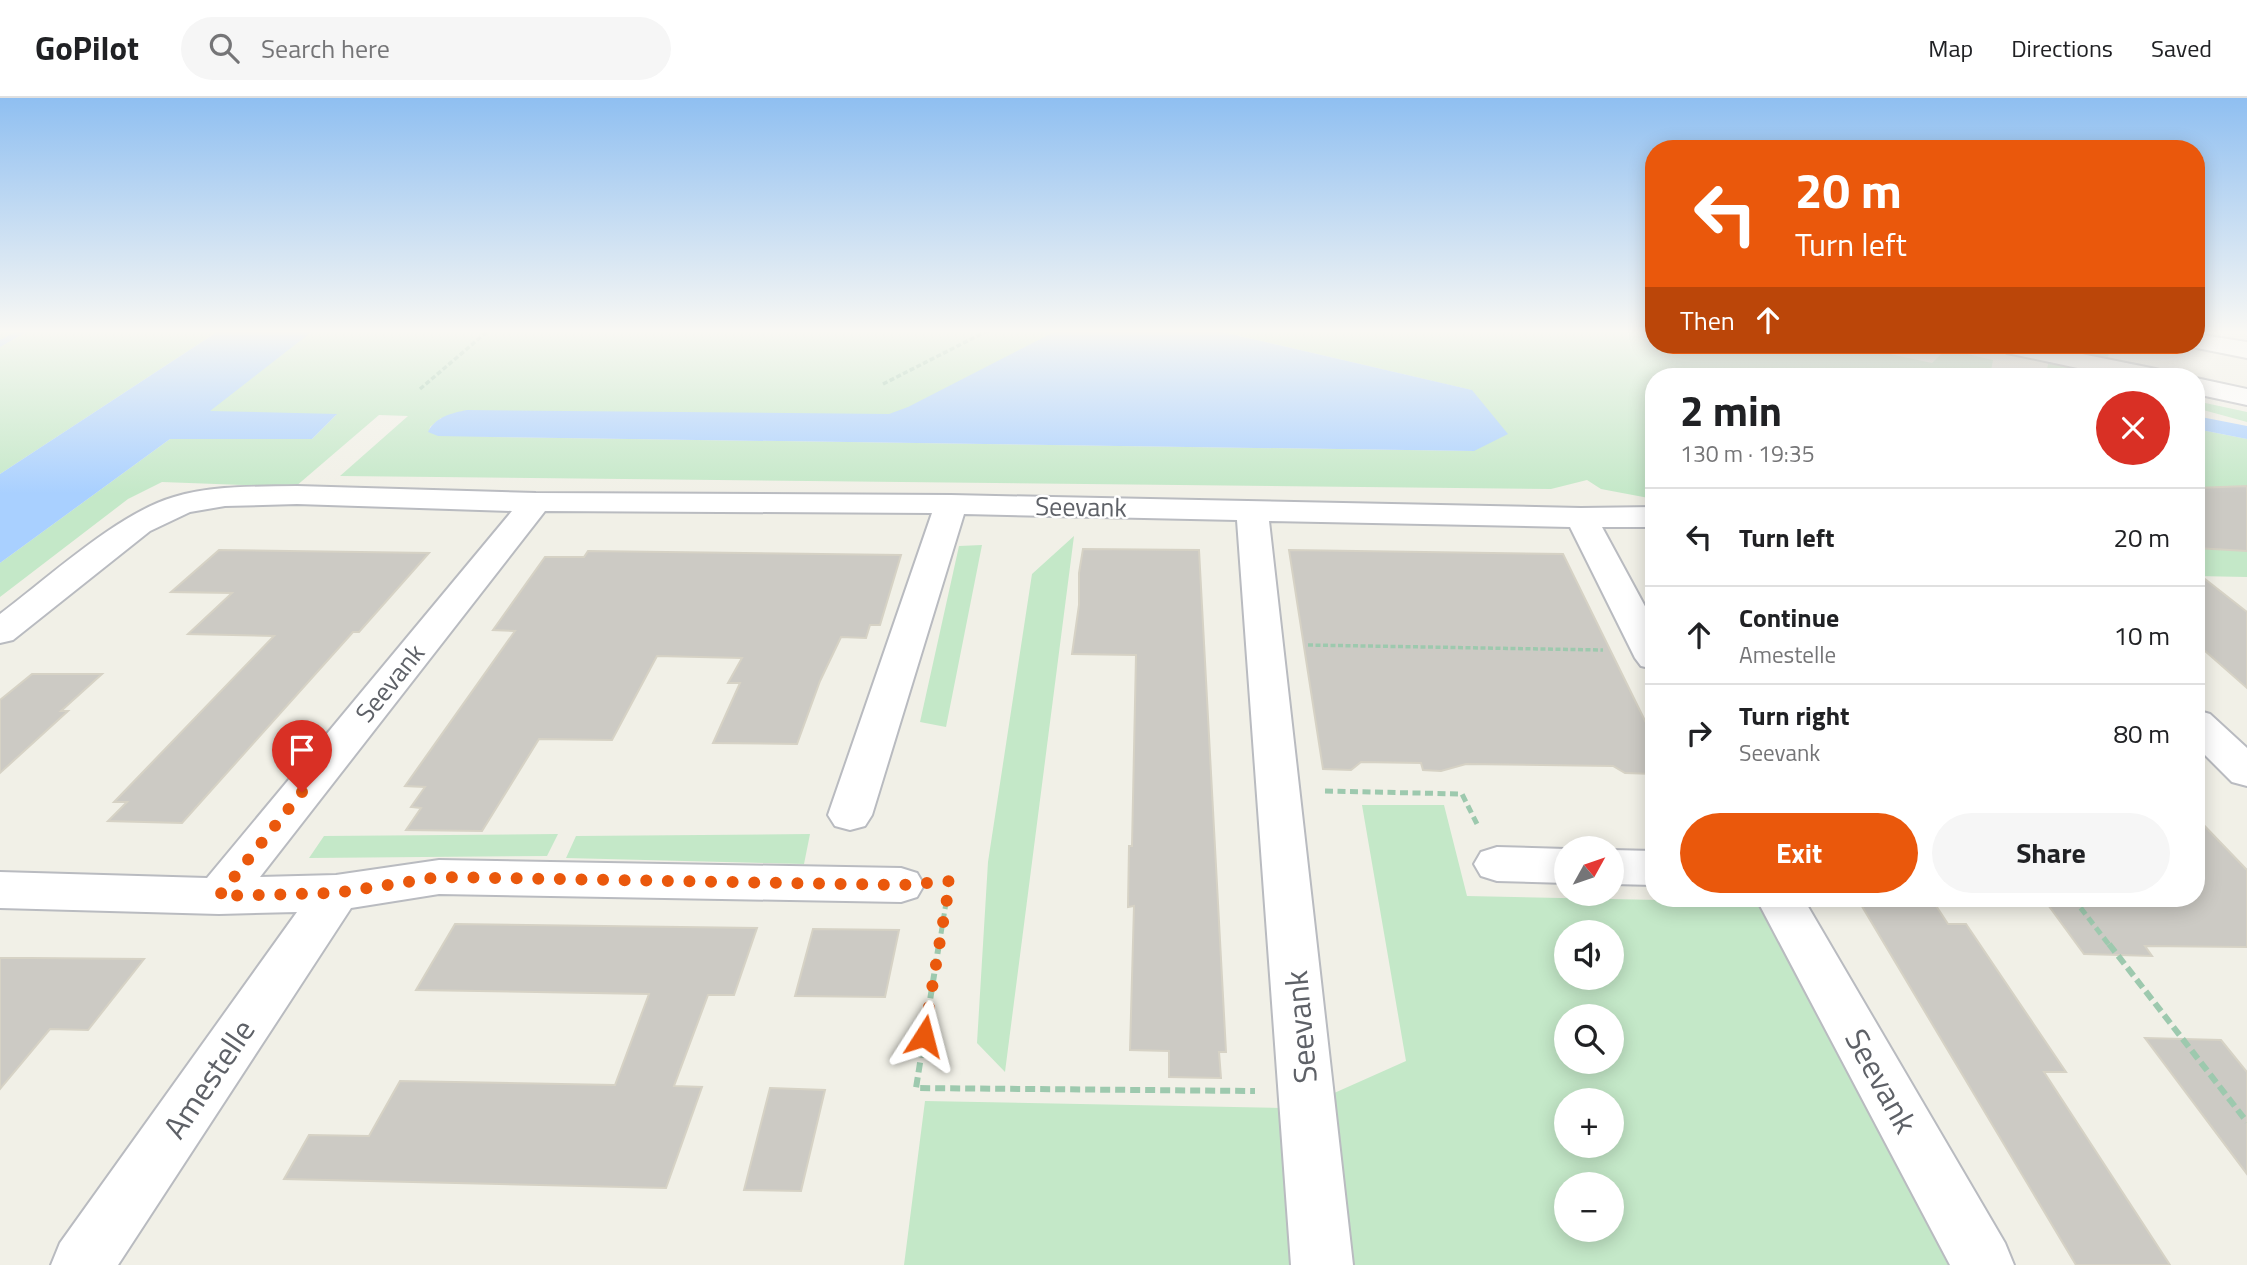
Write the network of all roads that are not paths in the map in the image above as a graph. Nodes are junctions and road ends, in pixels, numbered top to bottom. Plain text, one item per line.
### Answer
1 (2205, 388) edge
2 (2247, 397) edge
3 (536, 502) junction
4 (951, 504) junction
5 (1252, 511) junction
6 (1645, 517) edge
7 (1581, 518) junction
8 (0, 632) edge
9 (1645, 641) edge
10 (2205, 728) edge
11 (2205, 732) edge
12 (2247, 733) edge
13 (2247, 772) edge
14 (850, 815) dead end
15 (1497, 864) road end
16 (1554, 866) edge
17 (1624, 868) edge
18 (1645, 869) edge
19 (901, 885) road end
20 (0, 890) edge
21 (336, 893) junction
22 (219, 896) junction
23 (1785, 907) edge
24 (82, 1265) edge
25 (1322, 1265) edge
26 (1983, 1265) edge

1 - 2 street
3 - 4 street, Seevank
3 - 8 street, Seevank
3 - 22 street, Seevank
4 - 5 street, Seevank
4 - 14 street
5 - 7 street, Seevank
5 - 25 street, Seevank
6 - 7 street, Seevank
7 - 9 street
10 - 12 street
11 - 13 street
15 - 16 street
17 - 18 street
19 - 21 street
20 - 22 street
21 - 22 street
21 - 24 street, Amestelle
23 - 26 street, Seevank

